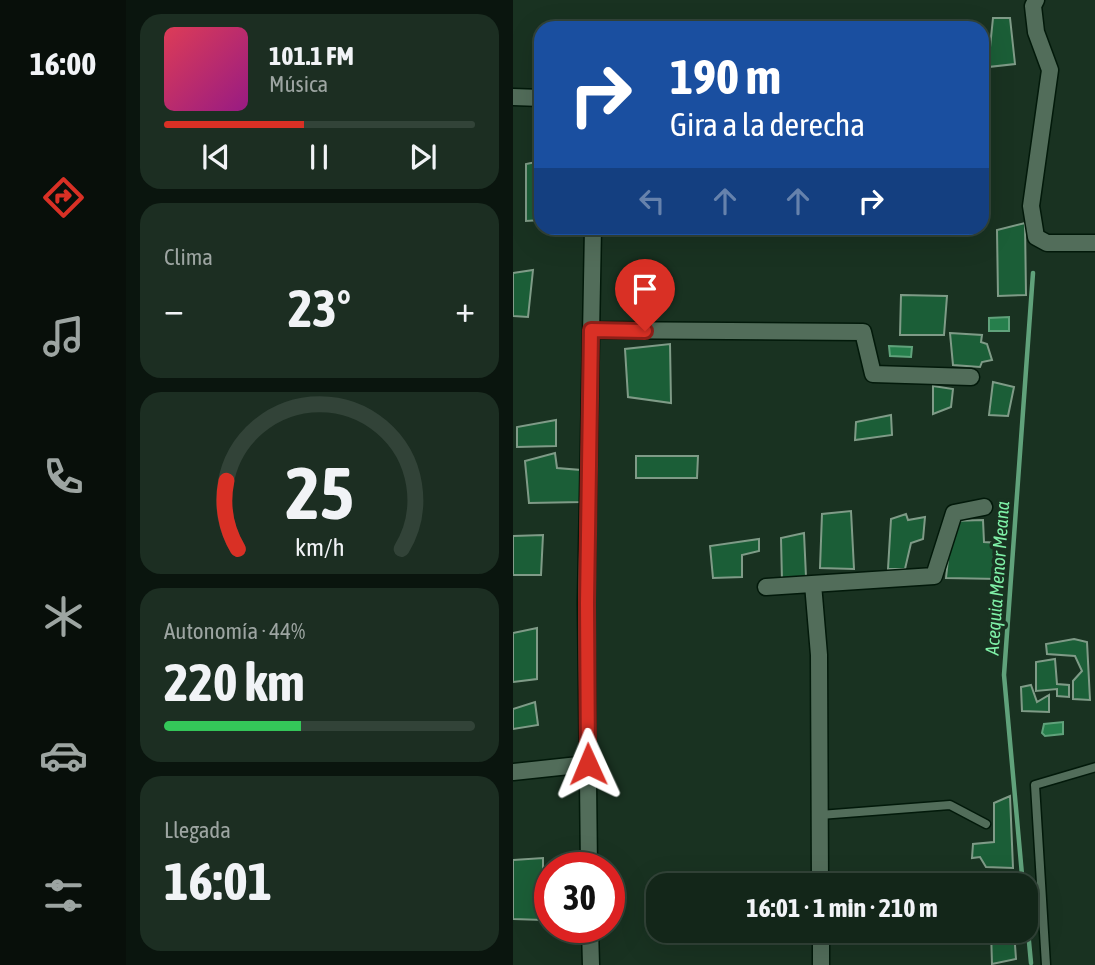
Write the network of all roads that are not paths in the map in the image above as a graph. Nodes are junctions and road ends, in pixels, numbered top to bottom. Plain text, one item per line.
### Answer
1 (1036, 0) edge
2 (513, 97) edge
3 (534, 98) edge
4 (593, 235) edge
5 (1095, 243) edge
6 (591, 330) junction
7 (971, 377) dead end
8 (984, 507) dead end
9 (813, 584) junction
10 (766, 587) dead end
11 (588, 764) junction
12 (1095, 767) edge
13 (513, 772) edge
14 (820, 816) junction
15 (986, 824) dead end
16 (589, 852) edge
17 (820, 873) edge
18 (590, 943) edge
19 (821, 943) edge
20 (591, 965) edge
21 (821, 965) edge
22 (1046, 965) edge

1 - 5 street
2 - 3 street
4 - 6 street
6 - 7 street
6 - 11 street
8 - 9 street
9 - 10 street
9 - 14 street
11 - 13 street
11 - 16 street
12 - 22 lane
14 - 15 lane
14 - 17 street
18 - 20 street
19 - 21 street

